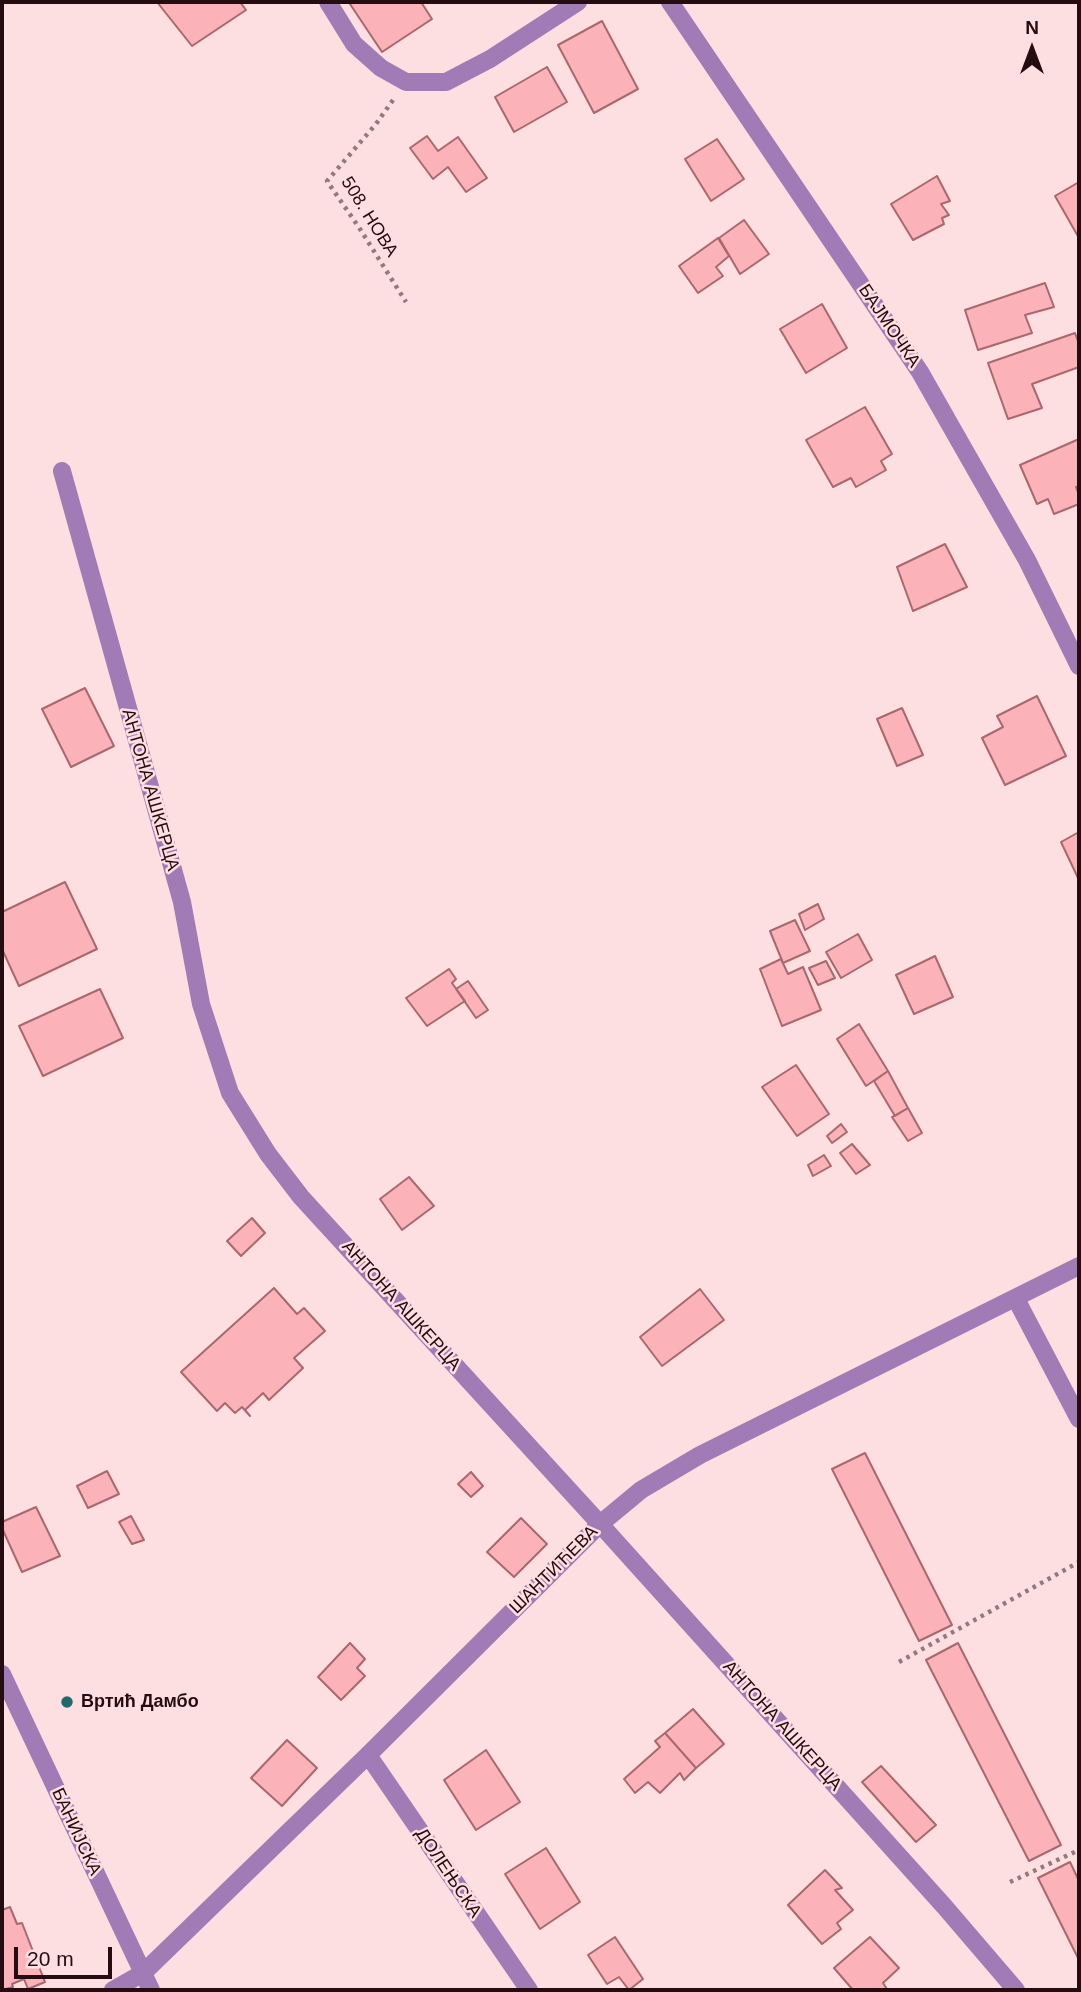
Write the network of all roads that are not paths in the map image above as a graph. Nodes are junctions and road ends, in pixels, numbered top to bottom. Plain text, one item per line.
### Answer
1 (328, 2) edge
2 (578, 2) edge
3 (670, 2) edge
4 (62, 471) dead end
5 (1079, 666) edge
6 (1079, 1266) edge
7 (1016, 1299) junction
8 (1079, 1419) edge
9 (600, 1524) junction
10 (2, 1676) edge
11 (368, 1755) junction
12 (143, 1973) junction
13 (113, 1990) edge
14 (151, 1990) edge
15 (529, 1990) edge
16 (1016, 1990) edge

1 - 2 street
3 - 5 street, БАЈМОЧКА
4 - 9 street, АНТОНА АШКЕРЦА
6 - 7 street, ШАНТИЋЕВА
7 - 8 street
7 - 9 street, ШАНТИЋЕВА
9 - 11 street, ШАНТИЋЕВА
9 - 16 street, АНТОНА АШКЕРЦА
10 - 12 street, БАНИЈСКА
11 - 12 street, ШАНТИЋЕВА
11 - 15 street, ДОЛЕЊСКА
12 - 13 street, ШАНТИЋЕВА
12 - 14 street, БАНИЈСКА

